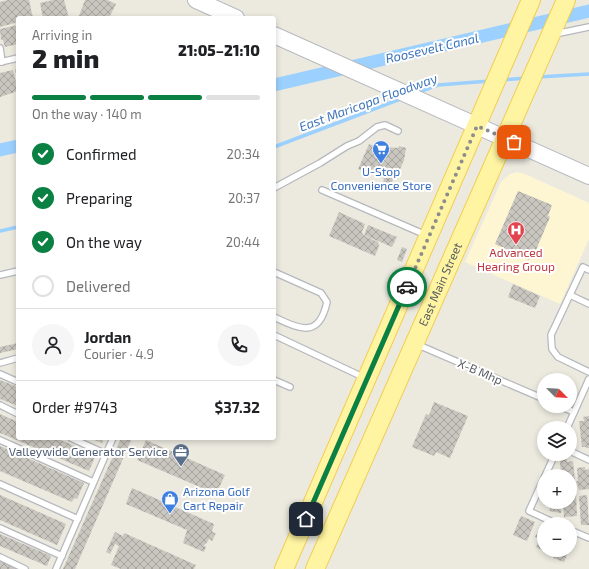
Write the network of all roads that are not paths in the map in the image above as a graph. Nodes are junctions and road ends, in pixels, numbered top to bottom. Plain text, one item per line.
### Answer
1 (196, 0) edge
2 (531, 0) edge
3 (565, 3) edge
4 (232, 16) edge
5 (589, 27) edge
6 (553, 29) junction
7 (276, 36) edge
8 (0, 48) edge
9 (16, 58) edge
10 (1, 62) edge
11 (477, 126) junction
12 (398, 131) dead end
13 (505, 138) junction
14 (589, 176) edge
15 (276, 187) edge
16 (322, 190) dead end
17 (430, 236) junction
18 (589, 270) edge
19 (16, 271) edge
20 (276, 273) edge
21 (0, 275) edge
22 (570, 295) junction
23 (589, 304) edge
24 (276, 317) edge
25 (276, 336) edge
26 (416, 344) junction
27 (16, 359) edge
28 (0, 363) edge
29 (589, 372) edge
30 (0, 374) edge
31 (367, 379) junction
32 (589, 380) edge
33 (16, 381) edge
34 (276, 381) edge
35 (290, 388) dead end
36 (537, 396) edge
37 (0, 405) edge
38 (577, 406) edge
39 (16, 413) edge
40 (0, 440) edge
41 (75, 440) edge
42 (112, 440) edge
43 (106, 454) junction
44 (577, 454) edge
45 (589, 460) edge
46 (93, 482) junction
47 (0, 484) edge
48 (537, 493) edge
49 (542, 517) edge
50 (78, 519) junction
51 (0, 528) edge
52 (577, 533) edge
53 (589, 538) edge
54 (62, 556) junction
55 (0, 557) edge
56 (25, 569) edge
57 (56, 569) edge
58 (284, 569) edge
59 (315, 569) edge

1 - 4 main road
2 - 11 main road
3 - 6 main road, East Main Street
5 - 6 lane
6 - 13 main road, East Main Street
7 - 11 main road
8 - 10 lane
9 - 10 lane
11 - 13 main road
11 - 17 main road
12 - 15 lane
13 - 14 main road
13 - 26 main road, East Main Street
16 - 17 lane
17 - 31 main road
18 - 22 lane
19 - 21 lane
20 - 24 lane
22 - 23 lane
22 - 29 lane
25 - 31 lane
26 - 36 lane, X-B Mhp
26 - 59 main road, East Main Street
27 - 28 lane
30 - 33 lane
31 - 58 main road
32 - 38 lane
34 - 35 lane
37 - 39 lane
40 - 46 lane
41 - 43 lane
42 - 43 lane
43 - 46 lane
44 - 45 lane
46 - 50 lane
47 - 50 lane
48 - 49 lane
50 - 54 lane
51 - 54 lane
52 - 53 lane
54 - 57 lane
55 - 56 lane

